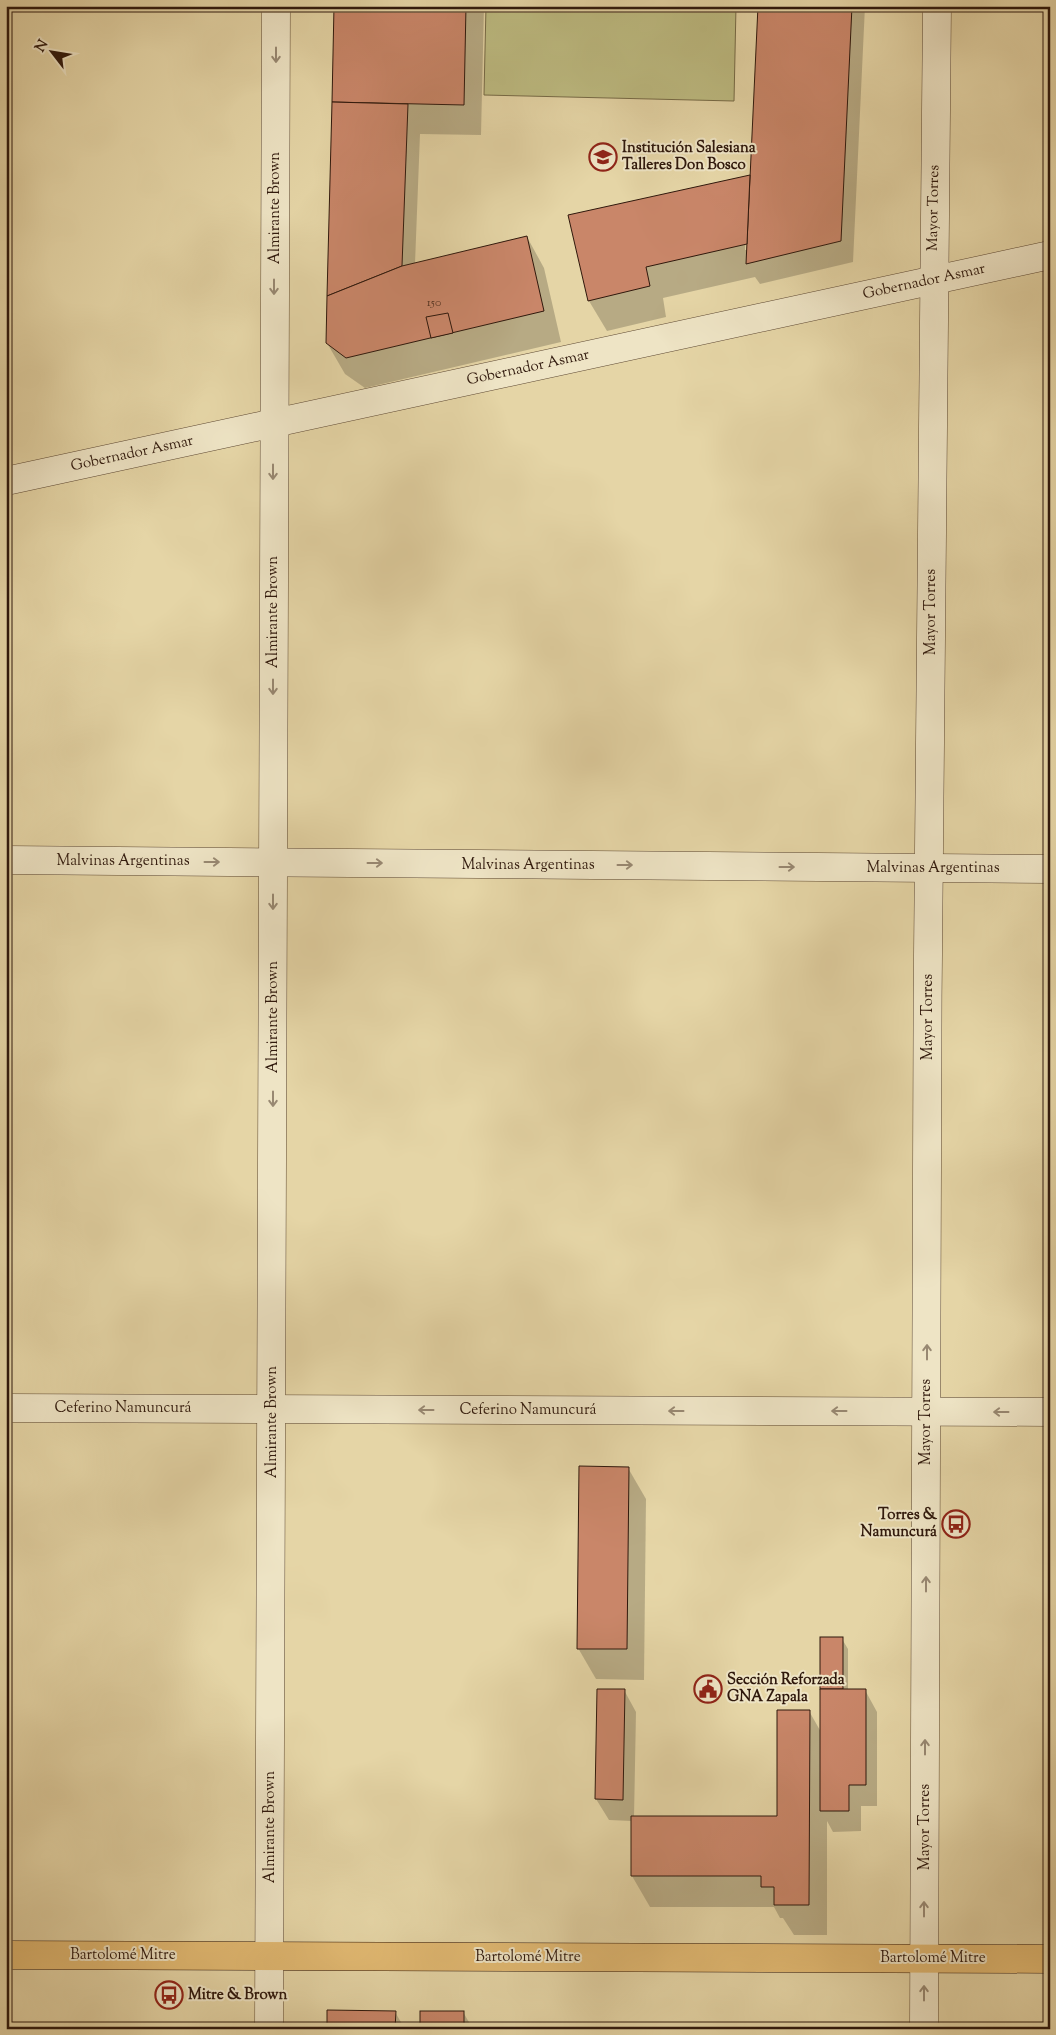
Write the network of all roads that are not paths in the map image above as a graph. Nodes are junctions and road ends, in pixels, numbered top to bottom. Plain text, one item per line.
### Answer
1 (276, 6) edge
2 (937, 6) edge
3 (1050, 255) edge
4 (933, 280) junction
5 (274, 423) junction
6 (6, 481) edge
7 (6, 860) edge
8 (273, 862) junction
9 (929, 868) junction
10 (1050, 869) edge
11 (6, 1408) edge
12 (272, 1409) junction
13 (926, 1412) junction
14 (1050, 1412) edge
15 (6, 1955) edge
16 (270, 1956) junction
17 (924, 1958) junction
18 (1050, 1959) edge
19 (270, 2029) edge
20 (924, 2029) edge

1 -> 5 street, Almirante Brown
2 - 4 street, Mayor Torres
3 - 4 street, Gobernador Asmar
4 - 5 street, Gobernador Asmar
4 - 9 street, Mayor Torres
5 - 6 street, Gobernador Asmar
5 -> 8 street, Almirante Brown
7 -> 8 street, Malvinas Argentinas
8 -> 9 street, Malvinas Argentinas
8 -> 12 street, Almirante Brown
9 - 10 street, Malvinas Argentinas
13 -> 9 street, Mayor Torres
11 - 12 street, Ceferino Namuncurá
13 -> 12 street, Ceferino Namuncurá
12 - 16 street, Almirante Brown
14 -> 13 street, Ceferino Namuncurá
17 -> 13 street, Mayor Torres
15 - 16 main road, Bartolomé Mitre
16 - 17 main road, Bartolomé Mitre
16 - 19 street, Almirante Brown
17 - 18 main road, Bartolomé Mitre
20 -> 17 street, Mayor Torres

